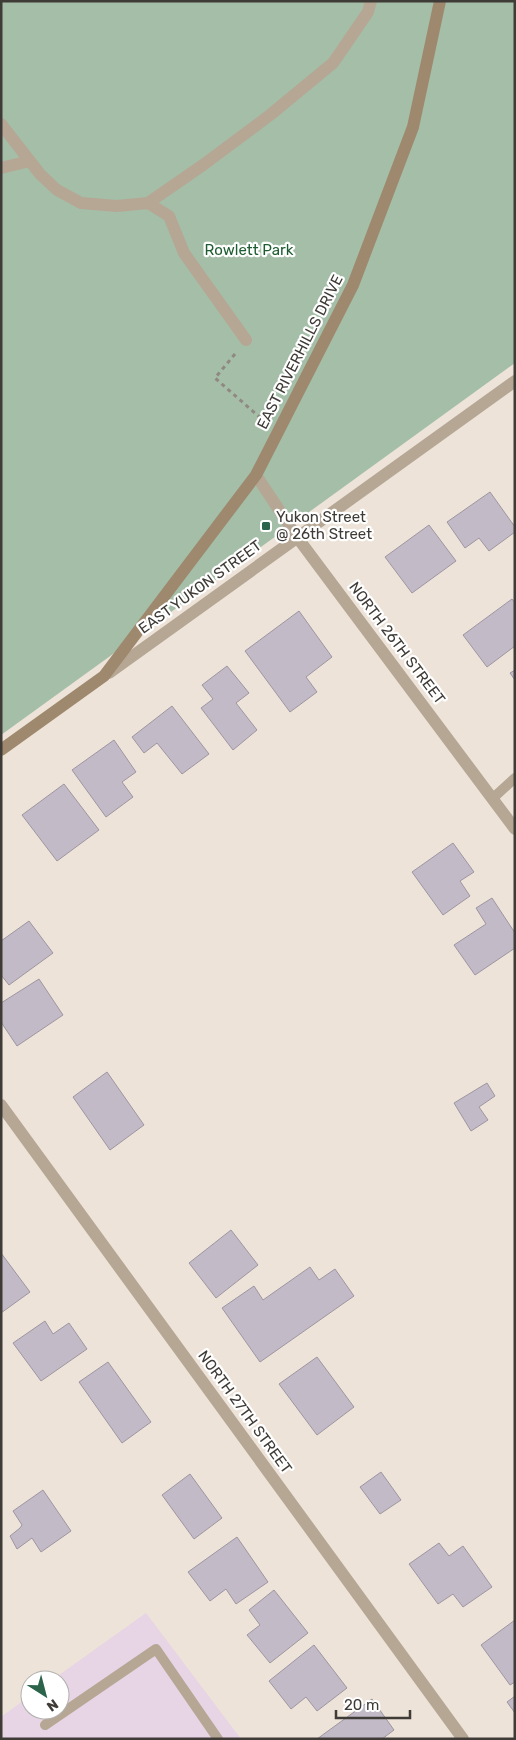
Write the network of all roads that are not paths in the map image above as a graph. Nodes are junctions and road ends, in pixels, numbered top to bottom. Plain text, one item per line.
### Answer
1 (371, 1) edge
2 (440, 1) edge
3 (1, 124) edge
4 (30, 161) junction
5 (1, 168) edge
6 (148, 203) junction
7 (246, 340) road end
8 (515, 381) edge
9 (256, 475) junction
10 (297, 537) junction
11 (104, 676) junction
12 (1, 750) edge
13 (515, 778) edge
14 (492, 799) junction
15 (515, 829) edge
16 (1, 1105) edge
17 (45, 1725) dead end
18 (218, 1739) edge
19 (463, 1739) edge

1 - 6 street
2 - 9 street, EAST RIVERHILLS DRIVE
3 - 4 street
4 - 5 street
4 - 6 street
6 - 7 street
8 - 10 street, EAST YUKON STREET
9 - 10 street, NORTH 26TH STREET
9 - 11 street, EAST RIVERHILLS DRIVE
10 - 11 street, EAST YUKON STREET
10 - 14 street, NORTH 26TH STREET
11 - 12 street, EAST YUKON STREET
13 - 14 lane
14 - 15 street, NORTH 26TH STREET
16 - 19 street, NORTH 27TH STREET
17 - 18 lane

